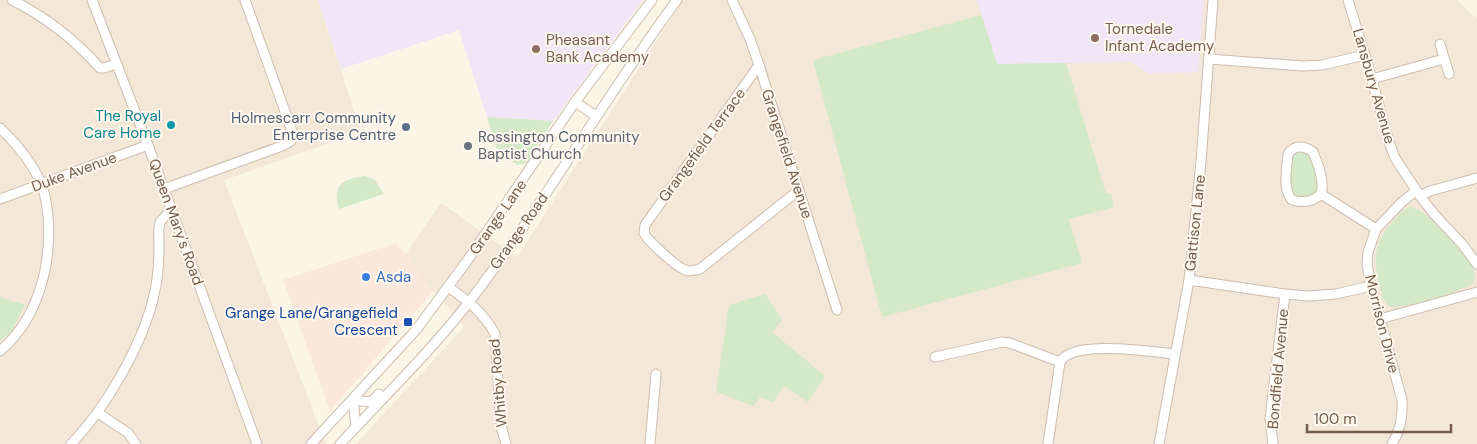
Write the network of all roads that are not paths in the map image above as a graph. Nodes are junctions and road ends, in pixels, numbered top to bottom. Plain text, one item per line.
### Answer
1 (12, 0) edge
2 (92, 0) edge
3 (245, 0) edge
4 (652, 0) edge
5 (677, 0) edge
6 (732, 0) edge
7 (1213, 0) edge
8 (1348, 0) edge
9 (1440, 44) dead end
10 (1366, 55) junction
11 (1209, 59) junction
12 (1444, 59) junction
13 (116, 64) junction
14 (759, 65) junction
15 (1449, 74) dead end
16 (1372, 79) junction
17 (575, 102) junction
18 (596, 116) junction
19 (0, 128) edge
20 (148, 146) junction
21 (1477, 178) edge
22 (41, 184) junction
23 (164, 189) junction
24 (799, 190) junction
25 (1321, 194) junction
26 (1418, 194) junction
27 (0, 199) edge
28 (172, 210) junction
29 (1376, 228) junction
30 (1477, 264) edge
31 (1189, 280) junction
32 (1371, 286) junction
33 (448, 287) junction
34 (1477, 292) edge
35 (1284, 294) junction
36 (469, 302) junction
37 (838, 310) dead end
38 (1380, 319) junction
39 (0, 351) edge
40 (1176, 354) junction
41 (935, 357) dead end
42 (1060, 362) junction
43 (656, 374) dead end
44 (405, 376) junction
45 (353, 400) junction
46 (98, 413) junction
47 (356, 426) junction
48 (71, 444) edge
49 (136, 444) edge
50 (257, 444) edge
51 (311, 444) edge
52 (340, 444) edge
53 (506, 444) edge
54 (650, 444) edge
55 (1048, 444) edge
56 (1159, 444) edge
57 (1273, 444) edge
58 (1392, 444) edge

1 - 13 street
2 - 13 street, Queen Mary's Road
3 - 23 street
4 - 17 street, Grange Lane
5 - 18 street, Grange Road
6 - 14 street, Grangefield Avenue
7 - 11 street, Gattison Lane
8 - 10 street, Lansbury Avenue
9 - 12 street
10 - 11 street
10 - 16 street, Lansbury Avenue
11 - 31 street, Gattison Lane
12 - 15 street
12 - 16 street
13 - 20 street, Queen Mary's Road
14 - 24 street, Grangefield Avenue
14 - 24 street, Grangefield Terrace
16 - 26 street, Lansbury Avenue
17 - 18 street
17 - 33 street, Grange Lane
18 - 36 street, Grange Road
19 - 22 street
20 - 22 street, Duke Avenue
20 - 23 street, Queen Mary's Road
21 - 26 street, Morrison Drive
22 - 27 street, Duke Avenue
22 - 39 street
23 - 28 street, Queen Mary's Road
24 - 37 street, Grangefield Avenue
25 - 25 street
25 - 29 street
26 - 29 street, Morrison Drive
26 - 30 street, Lansbury Avenue
28 - 46 street
28 - 50 street, Queen Mary's Road
29 - 32 street, Morrison Drive
31 - 35 street
31 - 40 street, Gattison Lane
32 - 35 street
32 - 38 street, Morrison Drive
33 - 36 street
33 - 45 street, Grange Lane
34 - 38 street
35 - 57 street, Bondfield Avenue
36 - 44 street, Grange Road
36 - 53 street, Whitby Road
38 - 58 street, Morrison Drive
40 - 42 street
40 - 56 street, Gattison Lane
41 - 42 street
42 - 55 street
43 - 54 street
44 - 45 street
44 - 47 street, Grange Road
45 - 47 street
45 - 51 street, Grange Lane
46 - 48 street
46 - 49 street
47 - 52 street, Grange Road

